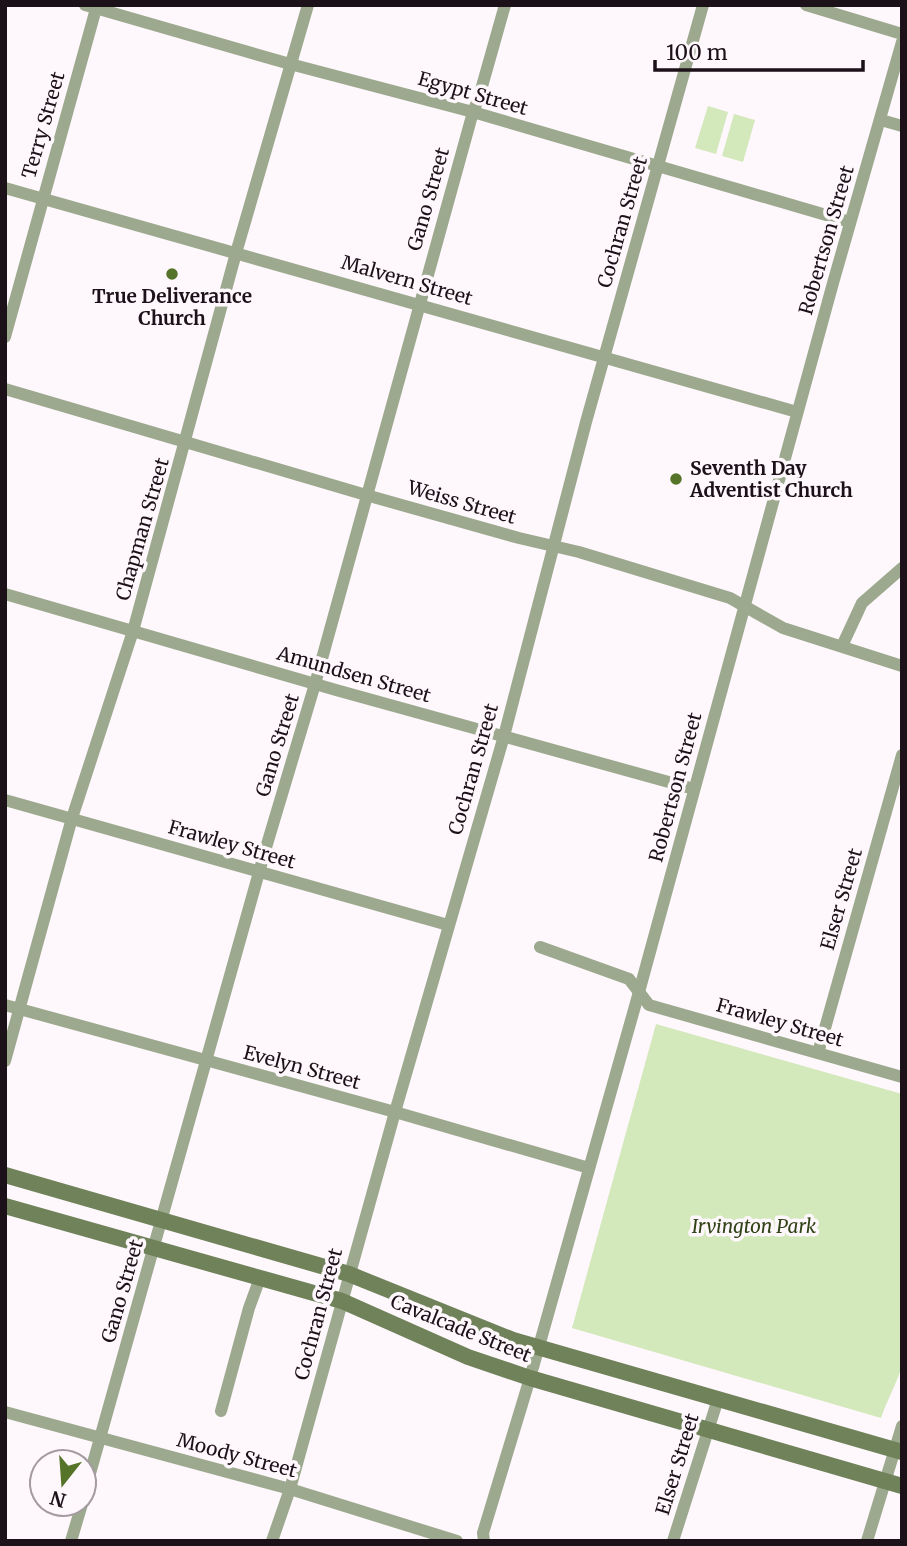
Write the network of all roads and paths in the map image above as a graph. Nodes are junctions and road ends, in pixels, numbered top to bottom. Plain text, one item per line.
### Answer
1 (308, 5) edge
2 (505, 5) edge
3 (703, 5) edge
4 (806, 5) edge
5 (93, 6) edge
6 (902, 34) edge
7 (902, 43) edge
8 (290, 64) junction
9 (472, 112) junction
10 (881, 120) junction
11 (902, 126) edge
12 (658, 166) junction
13 (5, 188) edge
14 (43, 198) junction
15 (850, 222) junction
16 (236, 253) junction
17 (419, 303) junction
18 (5, 337) edge
19 (605, 356) junction
20 (5, 389) edge
21 (797, 412) junction
22 (186, 442) junction
23 (366, 495) junction
24 (553, 546) junction
25 (902, 568) edge
26 (5, 593) edge
27 (746, 607) junction
28 (133, 631) junction
29 (842, 646) junction
30 (902, 666) edge
31 (315, 684) junction
32 (504, 736) junction
33 (902, 755) edge
34 (694, 789) junction
35 (5, 800) edge
36 (72, 818) junction
37 (260, 872) junction
38 (448, 925) junction
39 (540, 947) dead end
40 (639, 992) junction
41 (5, 1005) edge
42 (20, 1009) junction
43 (818, 1053) junction
44 (5, 1061) edge
45 (207, 1061) junction
46 (902, 1077) edge
47 (395, 1112) junction
48 (589, 1168) junction
49 (5, 1175) edge
50 (5, 1206) edge
51 (162, 1220) junction
52 (153, 1248) junction
53 (349, 1274) junction
54 (260, 1278) junction
55 (342, 1301) junction
56 (539, 1347) junction
57 (530, 1378) junction
58 (718, 1399) junction
59 (220, 1411) dead end
60 (5, 1412) edge
61 (902, 1426) edge
62 (708, 1430) junction
63 (100, 1437) junction
64 (97, 1448) edge
65 (898, 1451) edge
66 (885, 1481) junction
67 (902, 1486) edge
68 (290, 1489) junction
69 (78, 1518) edge
70 (71, 1541) edge
71 (272, 1541) edge
72 (457, 1541) edge
73 (484, 1541) edge
74 (673, 1541) edge
75 (867, 1541) edge

1 - 8 street, Chapman Street
2 - 9 street, Gano Street
3 - 12 street, Cochran Street
4 - 6 street
5 - 8 street, Egypt Street
5 - 14 street, Terry Street
7 - 10 street, Robertson Street
8 - 9 street, Egypt Street
8 - 16 street, Chapman Street
9 - 12 street, Egypt Street
9 - 17 street, Gano Street
10 - 11 street
10 - 15 street, Robertson Street
12 - 15 street, Egypt Street
12 - 19 street, Cochran Street
13 - 14 street, Malvern Street
14 - 16 street, Malvern Street
14 - 18 street, Terry Street
15 - 21 street, Robertson Street
16 - 17 street, Malvern Street
16 - 22 street, Chapman Street
17 - 19 street, Malvern Street
17 - 23 street, Gano Street
19 - 21 street, Malvern Street
19 - 24 street, Cochran Street
20 - 22 street, Weiss Street
21 - 27 street, Robertson Street
22 - 23 street, Weiss Street
22 - 28 street, Chapman Street
23 - 24 street, Weiss Street
23 - 31 street, Gano Street
24 - 27 street, Weiss Street
24 - 32 street, Cochran Street
25 - 29 street
26 - 28 street, Amundsen Street
27 - 29 street, Weiss Street
27 - 34 street, Robertson Street
28 - 31 street, Amundsen Street
28 - 36 street, Chapman Street
29 - 30 street, Weiss Street
31 - 32 street, Amundsen Street
31 - 37 street, Gano Street
32 - 34 street, Amundsen Street
32 - 38 street, Cochran Street
33 - 43 street, Elser Street
34 - 40 street, Robertson Street
35 - 36 street, Frawley Street
36 - 37 street, Frawley Street
36 - 42 street, Chapman Street
37 - 38 street, Frawley Street
37 - 45 street, Gano Street
38 - 47 street, Cochran Street
39 - 40 street, Frawley Street
40 - 43 street, Frawley Street
40 - 48 street, Robertson Street
41 - 42 street, Evelyn Street
42 - 44 street, Chapman Street
42 - 45 street, Evelyn Street
43 - 46 street, Frawley Street
45 - 47 street, Evelyn Street
45 - 51 street, Gano Street
47 - 48 street, Evelyn Street
47 - 53 street, Cochran Street
48 - 56 street, Robertson Street
49 - 51 main road, Cavalcade Street
50 - 52 main road, Cavalcade Street
51 - 52 street, Gano Street
51 - 53 main road, Cavalcade Street
52 - 54 main road, Cavalcade Street
52 - 63 street, Gano Street
53 - 55 street, Cochran Street
53 - 56 main road, Cavalcade Street
54 - 55 main road, Cavalcade Street
54 - 59 street
55 - 57 main road, Cavalcade Street
55 - 68 street, Cochran Street
56 - 57 street, Robertson Street
56 - 58 main road, Cavalcade Street
57 - 62 main road, Cavalcade Street
57 - 73 street, Robertson Street
58 - 62 street, Elser Street
58 - 65 main road, Cavalcade Street
60 - 63 street, Moody Street
61 - 65 street
62 - 66 main road, Cavalcade Street
62 - 74 street, Elser Street
63 - 64 street, Gano Street
63 - 68 street, Moody Street
65 - 66 street
66 - 67 main road, Cavalcade Street
66 - 75 street
68 - 71 street, Cochran Street
68 - 72 street, Moody Street
69 - 70 street

